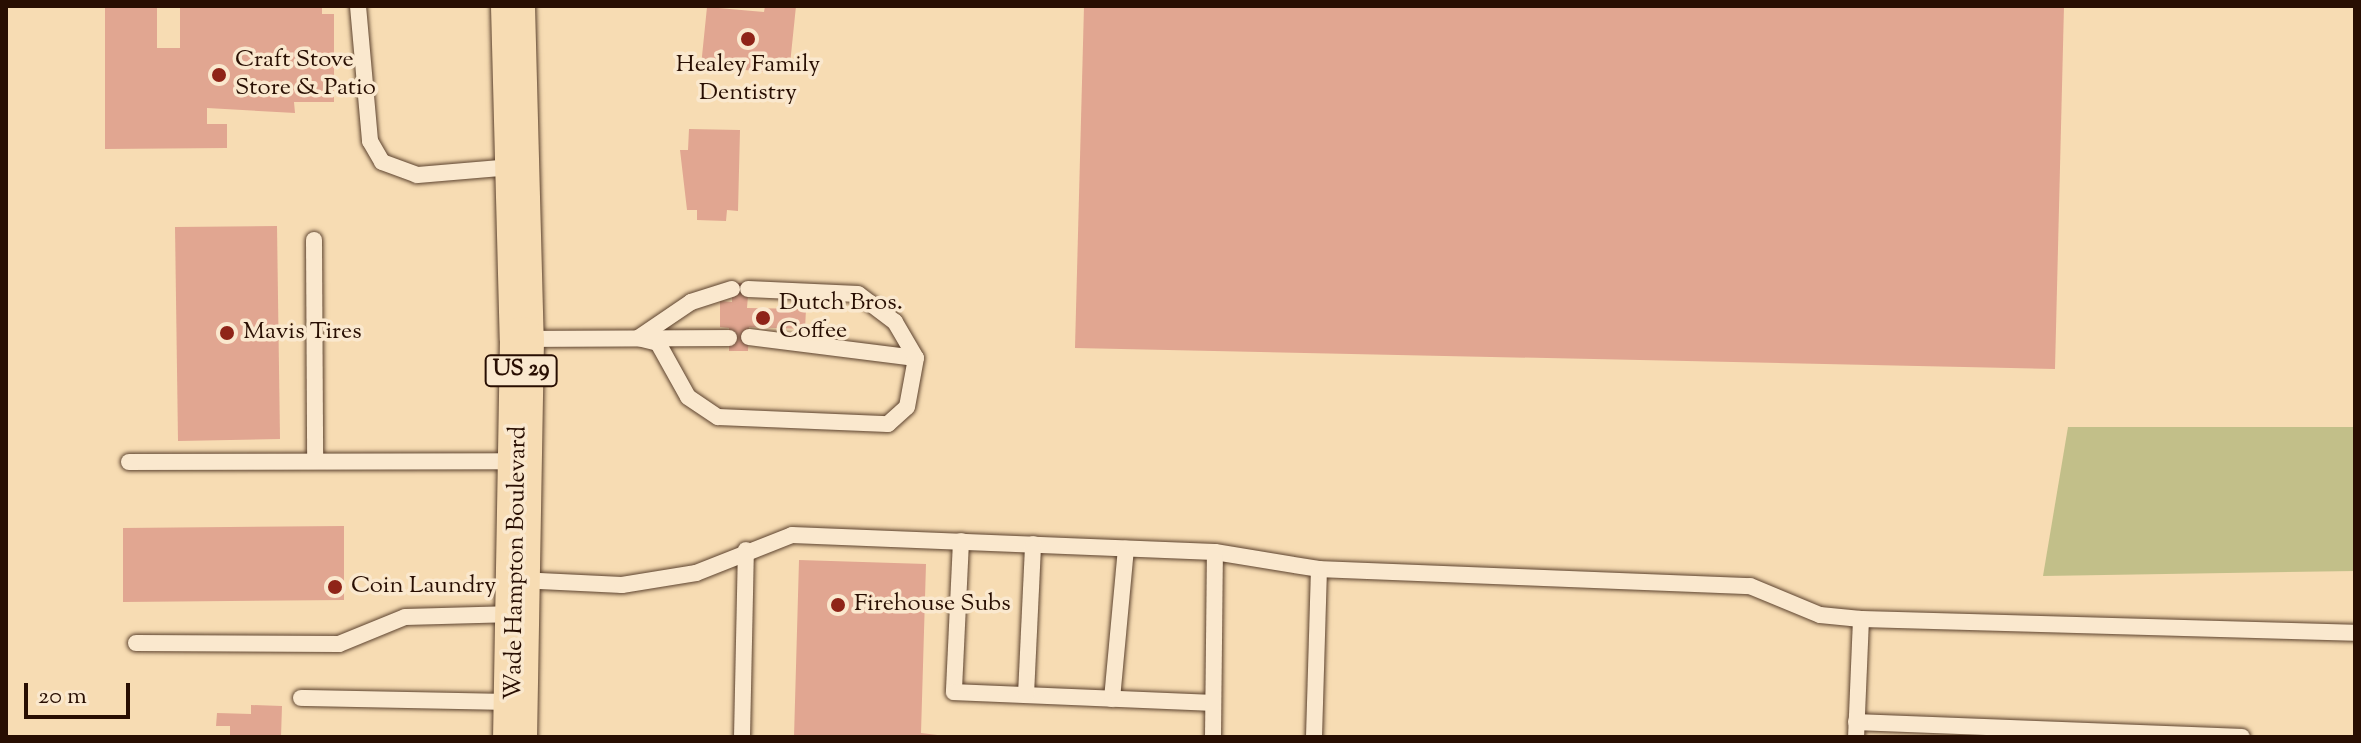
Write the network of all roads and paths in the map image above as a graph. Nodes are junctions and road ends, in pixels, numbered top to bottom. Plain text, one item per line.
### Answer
1 (358, 6) edge
2 (513, 6) edge
3 (513, 167) junction
4 (314, 240) dead end
5 (749, 337) dead end
6 (638, 338) junction
7 (729, 338) dead end
8 (522, 339) junction
9 (916, 358) junction
10 (315, 461) junction
11 (518, 461) junction
12 (129, 462) dead end
13 (961, 541) junction
14 (1033, 544) junction
15 (1126, 549) junction
16 (746, 550) junction
17 (1215, 552) junction
18 (1319, 569) junction
19 (515, 597) junction
20 (1861, 619) junction
21 (2355, 633) edge
22 (136, 643) dead end
23 (1026, 695) junction
24 (301, 698) dead end
25 (1112, 699) junction
26 (1213, 703) junction
27 (515, 719) edge
28 (1856, 729) edge
29 (742, 737) edge
30 (1213, 737) edge
31 (1314, 737) edge
32 (2242, 737) edge

1 - 3 lane
2 - 3 main road, Wade Hampton Boulevard / US 29
3 - 8 main road, Wade Hampton Boulevard / US 29
4 - 10 lane
5 - 9 lane
6 - 7 lane
6 - 8 lane
6 - 9 lane
6 - 9 lane
8 - 11 main road, Wade Hampton Boulevard / US 29
10 - 11 lane
10 - 12 lane
11 - 19 main road, Wade Hampton Boulevard / US 29
13 - 14 lane
13 - 16 lane
13 - 23 lane
14 - 15 lane
14 - 23 lane
15 - 17 lane
15 - 25 lane
16 - 19 lane
16 - 29 lane
17 - 18 lane
17 - 26 lane
18 - 20 lane
18 - 31 lane
19 - 22 lane
19 - 27 main road, Wade Hampton Boulevard / US 29
20 - 21 lane
20 - 28 lane
23 - 25 lane
24 - 27 lane
25 - 26 lane
26 - 30 lane
28 - 32 lane

